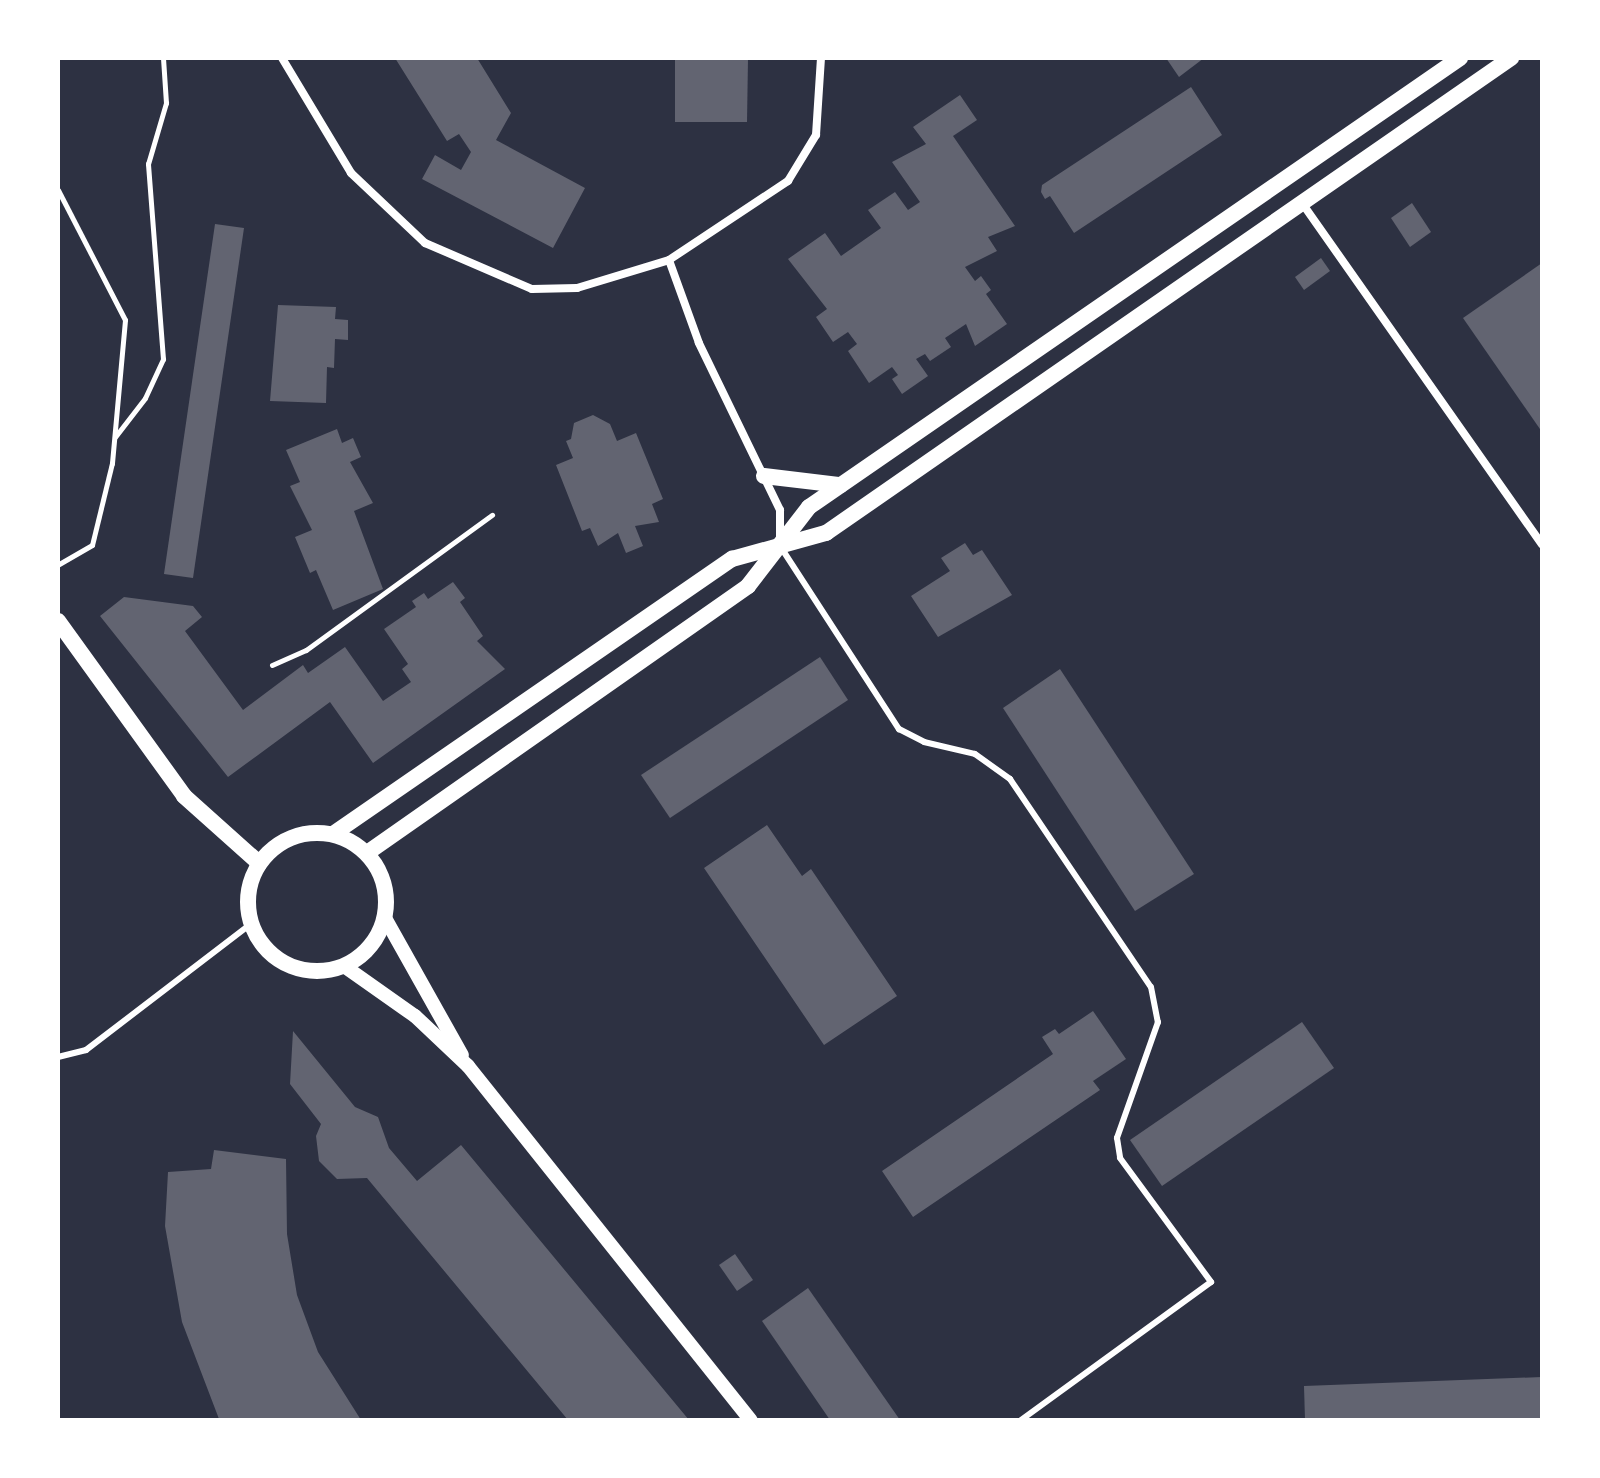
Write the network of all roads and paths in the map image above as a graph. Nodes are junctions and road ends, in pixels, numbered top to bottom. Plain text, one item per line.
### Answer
1 (163, 58) edge
2 (282, 58) edge
3 (821, 58) edge
4 (1460, 58) edge
5 (1511, 58) edge
6 (58, 190) edge
7 (1302, 203) junction
8 (669, 260) junction
9 (114, 438) junction
10 (764, 476) junction
11 (840, 485) junction
12 (492, 515) dead end
13 (1542, 544) edge
14 (780, 546) junction
15 (58, 565) edge
16 (58, 621) edge
17 (272, 665) dead end
18 (333, 834) junction
19 (367, 853) junction
20 (259, 863) junction
21 (385, 918) junction
22 (251, 924) junction
23 (344, 966) junction
24 (58, 1057) edge
25 (468, 1066) junction
26 (751, 1420) edge
27 (1021, 1420) edge

1 - 9 path
2 - 8 street
3 - 8 street
4 - 11 main road
5 - 7 main road
6 - 9 path
7 - 13 street
7 - 14 main road
8 - 10 street
9 - 15 path
10 - 11 main road
10 - 14 street
11 - 14 main road
12 - 17 path
14 - 18 main road
14 - 19 main road
14 - 27 lane
16 - 20 main road
18 - 19 main road
18 - 20 main road
19 - 21 main road
20 - 22 main road
21 - 23 main road
21 - 25 street
22 - 23 main road
22 - 24 lane
23 - 25 street
25 - 26 street

